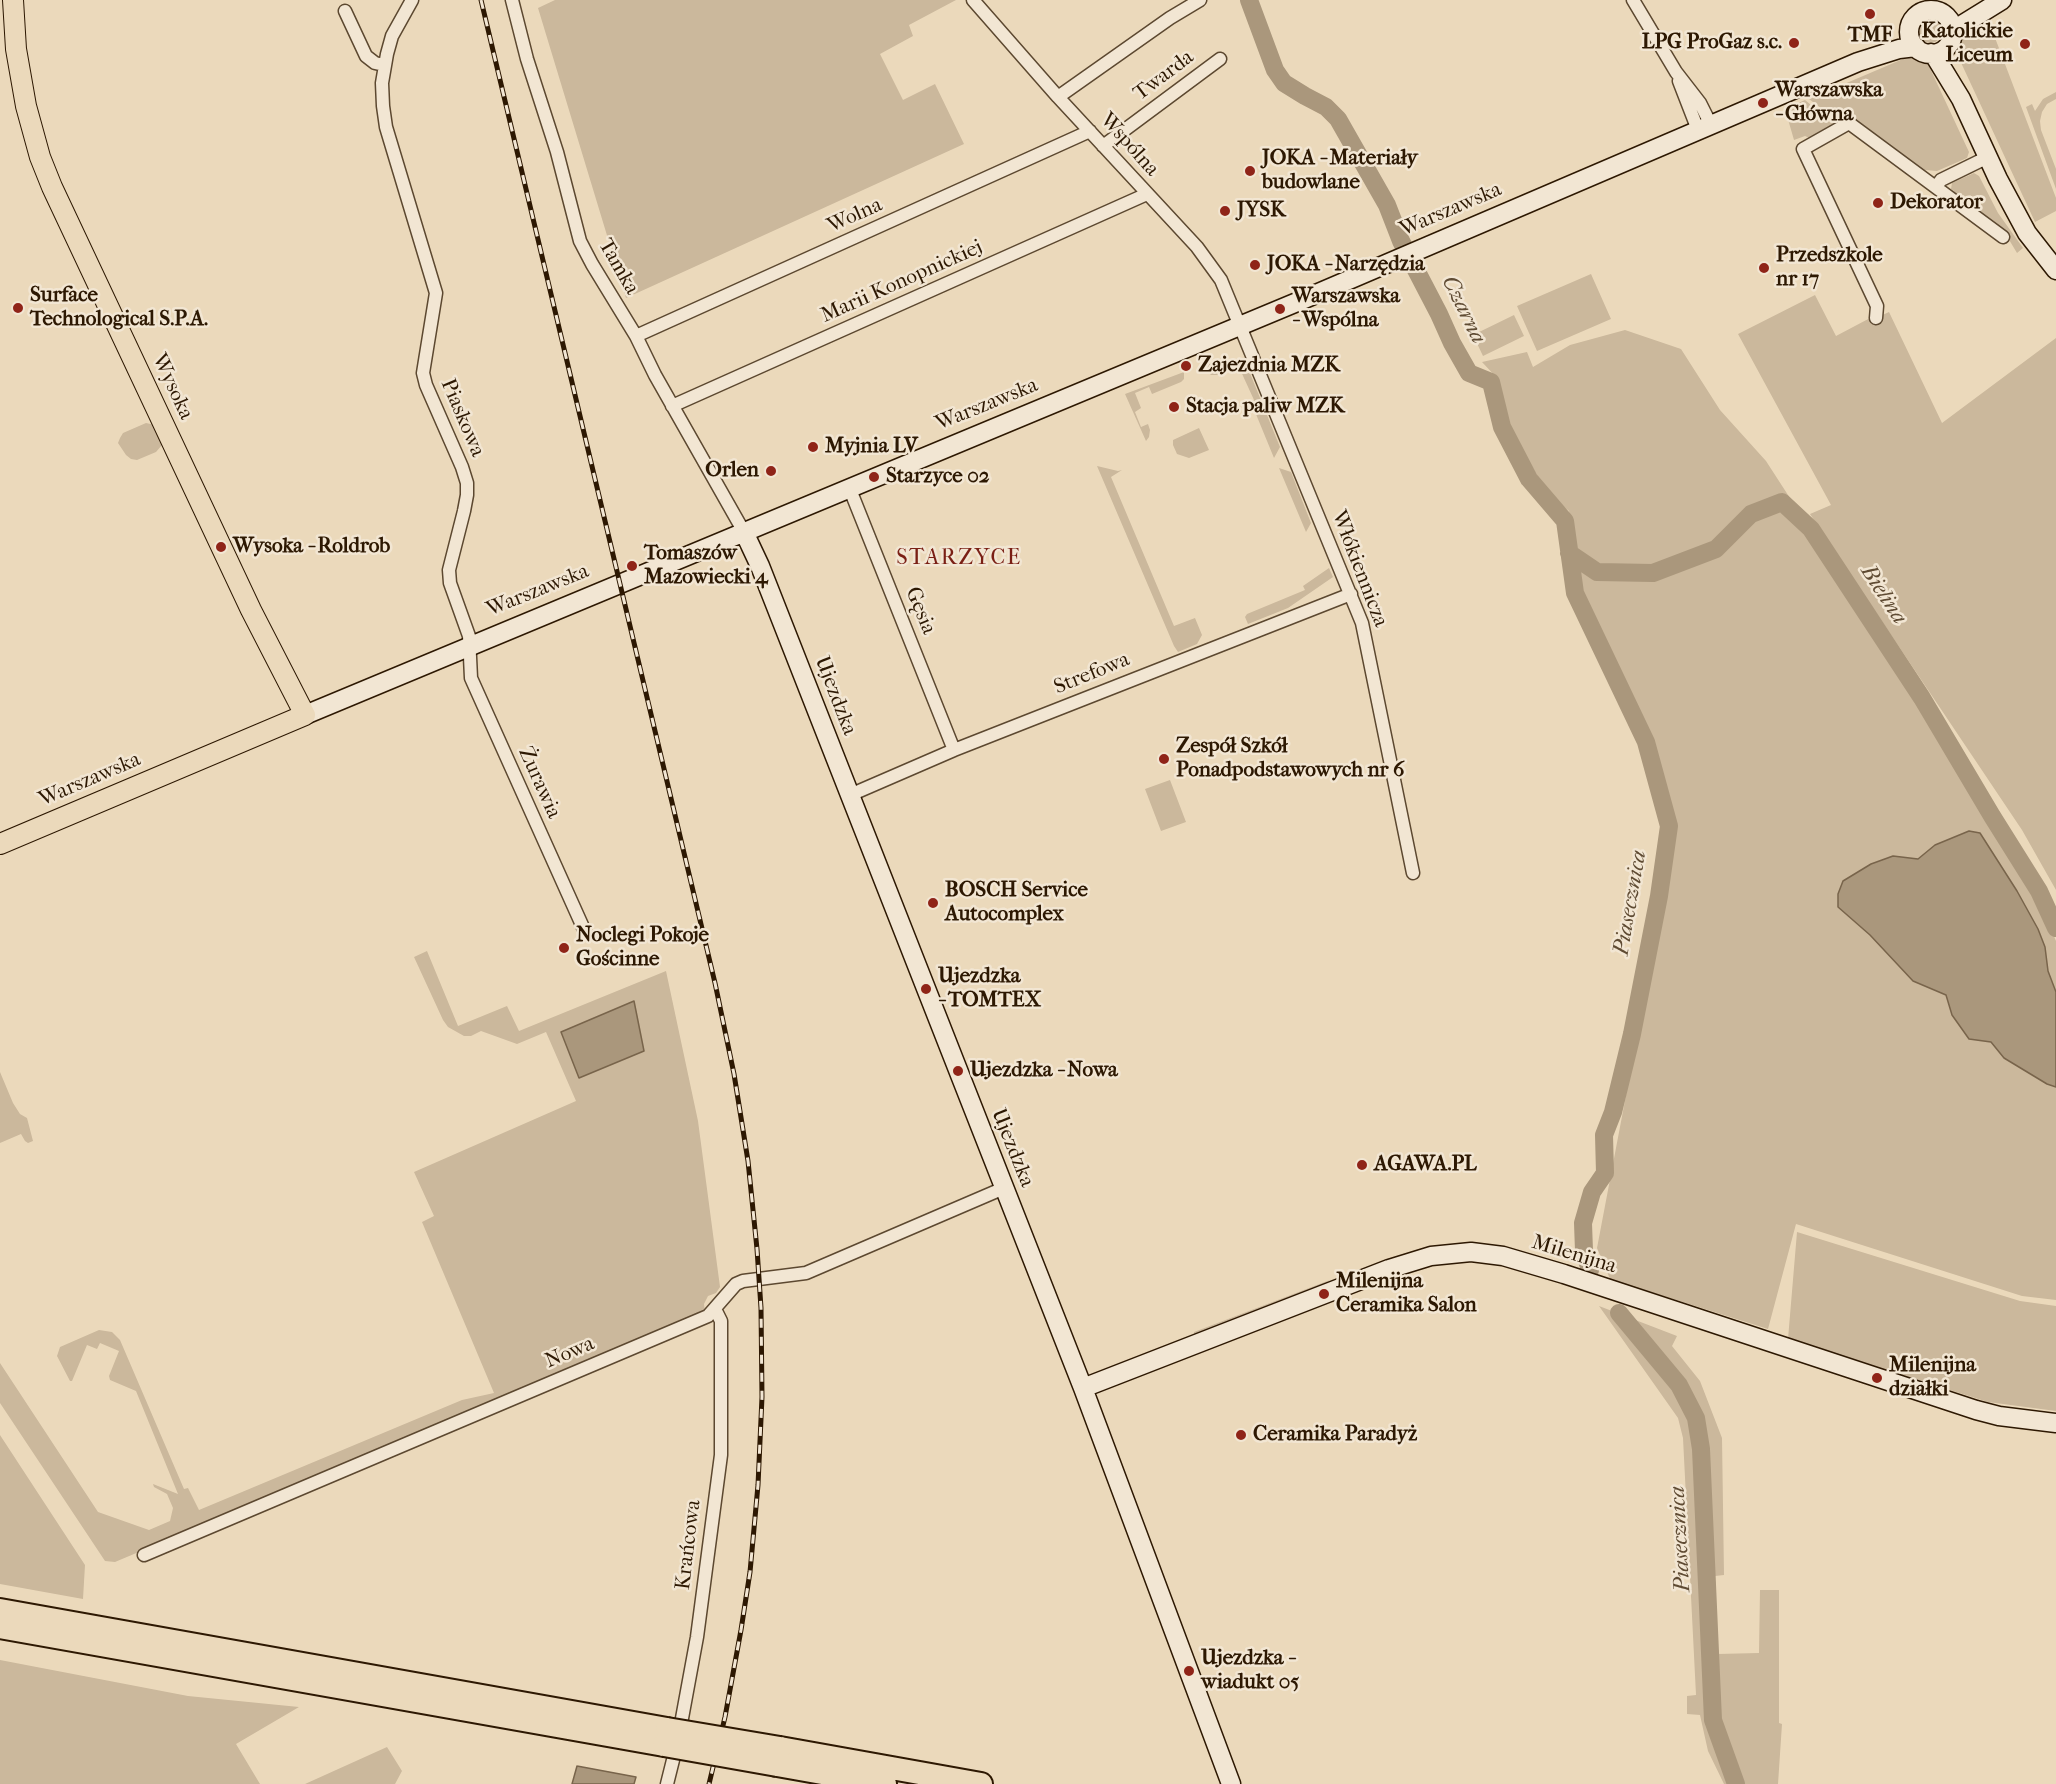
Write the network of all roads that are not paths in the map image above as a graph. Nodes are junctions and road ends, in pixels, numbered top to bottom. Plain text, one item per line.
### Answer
1 (13, 0) edge
2 (412, 0) edge
3 (512, 0) edge
4 (973, 0) edge
5 (1200, 0) edge
6 (1633, 0) edge
7 (2002, 0) edge
8 (345, 11) dead end
9 (1928, 25) edge
10 (1220, 59) dead end
11 (384, 65) junction
12 (1058, 97) junction
13 (1704, 127) junction
14 (1090, 131) junction
15 (1103, 146) junction
16 (1988, 157) junction
17 (1936, 187) junction
18 (1147, 194) junction
19 (2003, 237) dead end
20 (2056, 270) edge
21 (1876, 318) dead end
22 (1240, 326) junction
23 (636, 336) junction
24 (672, 406) junction
25 (849, 487) junction
26 (744, 532) junction
27 (1351, 594) junction
28 (470, 645) junction
29 (305, 715) junction
30 (954, 750) junction
31 (850, 795) junction
32 (0, 844) edge
33 (1413, 873) dead end
34 (586, 934) dead end
35 (1004, 1188) junction
36 (715, 1309) junction
37 (1083, 1388) junction
38 (2056, 1423) edge
39 (144, 1555) dead end
40 (0, 1610) edge
41 (0, 1627) edge
42 (665, 1737) junction
43 (778, 1757) junction
44 (667, 1784) edge
45 (885, 1784) edge
46 (981, 1784) edge
47 (1231, 1784) edge

1 - 29 main road, Wysoka
2 - 11 street, Piaskowa
3 - 23 street, Tamka
4 - 12 street, Wspólna
5 - 12 street
6 - 13 street
7 - 9 main road, Warszawska
8 - 11 street
9 - 13 main road, Warszawska
9 - 16 main road
10 - 15 street, Twarda
11 - 28 street, Piaskowa
12 - 14 street, Wspólna
13 - 22 main road, Warszawska
14 - 15 street, Wspólna
14 - 23 street, Wolna
15 - 18 street, Wspólna
16 - 17 street
16 - 20 main road
17 - 19 street
17 - 21 street
18 - 22 street, Wspólna
18 - 24 street, Marii Konopnickiej
22 - 25 main road, Warszawska
22 - 27 street, Włókiennicza
23 - 24 street, Tamka
24 - 26 street, Tamka
25 - 26 main road, Warszawska
25 - 30 street, Gęsia
26 - 28 main road, Warszawska
26 - 31 main road, Ujezdzka
27 - 30 street, Strefowa
27 - 33 street, Włókiennicza
28 - 29 main road, Warszawska
28 - 34 street, Żurawia
29 - 32 main road, Warszawska
30 - 31 street, Strefowa
31 - 35 main road, Ujezdzka
35 - 36 street, Nowa
35 - 37 main road, Ujezdzka
36 - 39 street, Nowa
36 - 44 street, Krańcowa
37 - 38 main road, Milenijna
37 - 47 main road, Ujezdzka
40 - 42 highway
41 - 42 highway
42 - 43 highway, bridge
43 - 45 highway
43 - 46 highway

